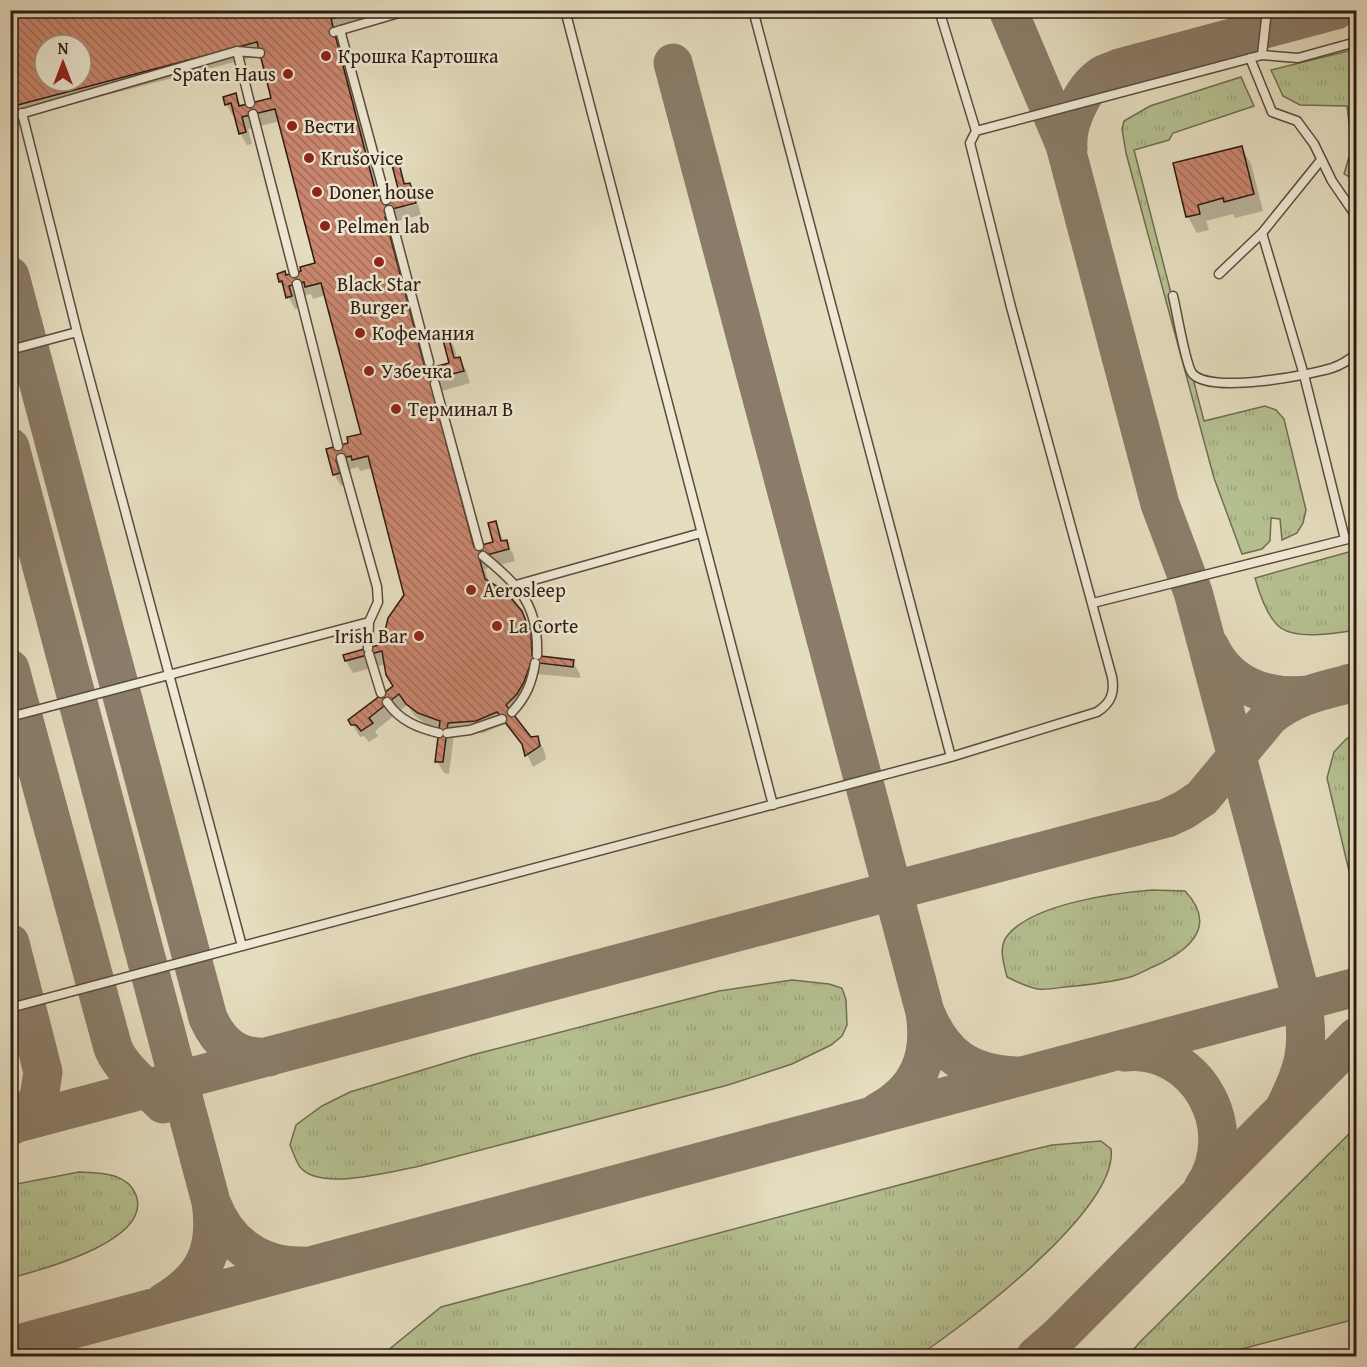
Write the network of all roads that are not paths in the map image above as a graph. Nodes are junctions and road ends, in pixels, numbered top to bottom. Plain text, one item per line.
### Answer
1 (409, 10) edge
2 (565, 10) edge
3 (753, 10) edge
4 (939, 10) edge
5 (1267, 10) edge
6 (1356, 42) edge
7 (237, 51) junction
8 (260, 53) dead end
9 (1262, 55) junction
10 (1250, 58) junction
11 (250, 103) dead end
12 (22, 114) junction
13 (253, 114) dead end
14 (10, 117) edge
15 (976, 131) junction
16 (1321, 160) junction
17 (386, 200) dead end
18 (389, 210) dead end
19 (1356, 216) edge
20 (1356, 224) edge
21 (1262, 233) junction
22 (1356, 253) edge
23 (294, 273) dead end
24 (1219, 274) dead end
25 (297, 284) dead end
26 (1173, 296) dead end
27 (77, 332) junction
28 (10, 350) edge
29 (1356, 354) edge
30 (429, 362) dead end
31 (1304, 375) junction
32 (435, 384) dead end
33 (338, 446) dead end
34 (342, 458) dead end
35 (701, 533) junction
36 (1356, 537) edge
37 (1345, 540) junction
38 (479, 546) dead end
39 (483, 556) dead end
40 (516, 585) junction
41 (1092, 603) junction
42 (369, 622) junction
43 (170, 675) junction
44 (381, 693) dead end
45 (387, 702) dead end
46 (512, 712) dead end
47 (10, 717) edge
48 (502, 719) dead end
49 (951, 757) junction
50 (773, 805) junction
51 (242, 946) junction
52 (10, 1008) edge

1 - 17 lane
2 - 35 lane
3 - 49 lane
4 - 15 lane
5 - 9 lane
6 - 9 lane
7 - 8 lane
7 - 11 lane
7 - 12 lane
9 - 10 lane
10 - 15 lane
10 - 16 lane
12 - 14 lane
12 - 27 lane
13 - 23 lane
15 - 41 lane
16 - 19 lane
16 - 21 lane
18 - 30 lane
20 - 22 lane
21 - 24 lane
21 - 31 lane
25 - 33 lane
26 - 31 lane
27 - 28 lane
27 - 43 lane
29 - 31 lane
31 - 37 lane
32 - 38 lane
34 - 42 lane
35 - 40 lane
35 - 50 lane
36 - 37 lane
37 - 41 lane
39 - 40 lane
40 - 46 lane
41 - 49 lane
42 - 43 lane
42 - 44 lane
43 - 47 lane
43 - 51 lane
45 - 48 lane
49 - 50 lane
50 - 51 lane
51 - 52 lane

